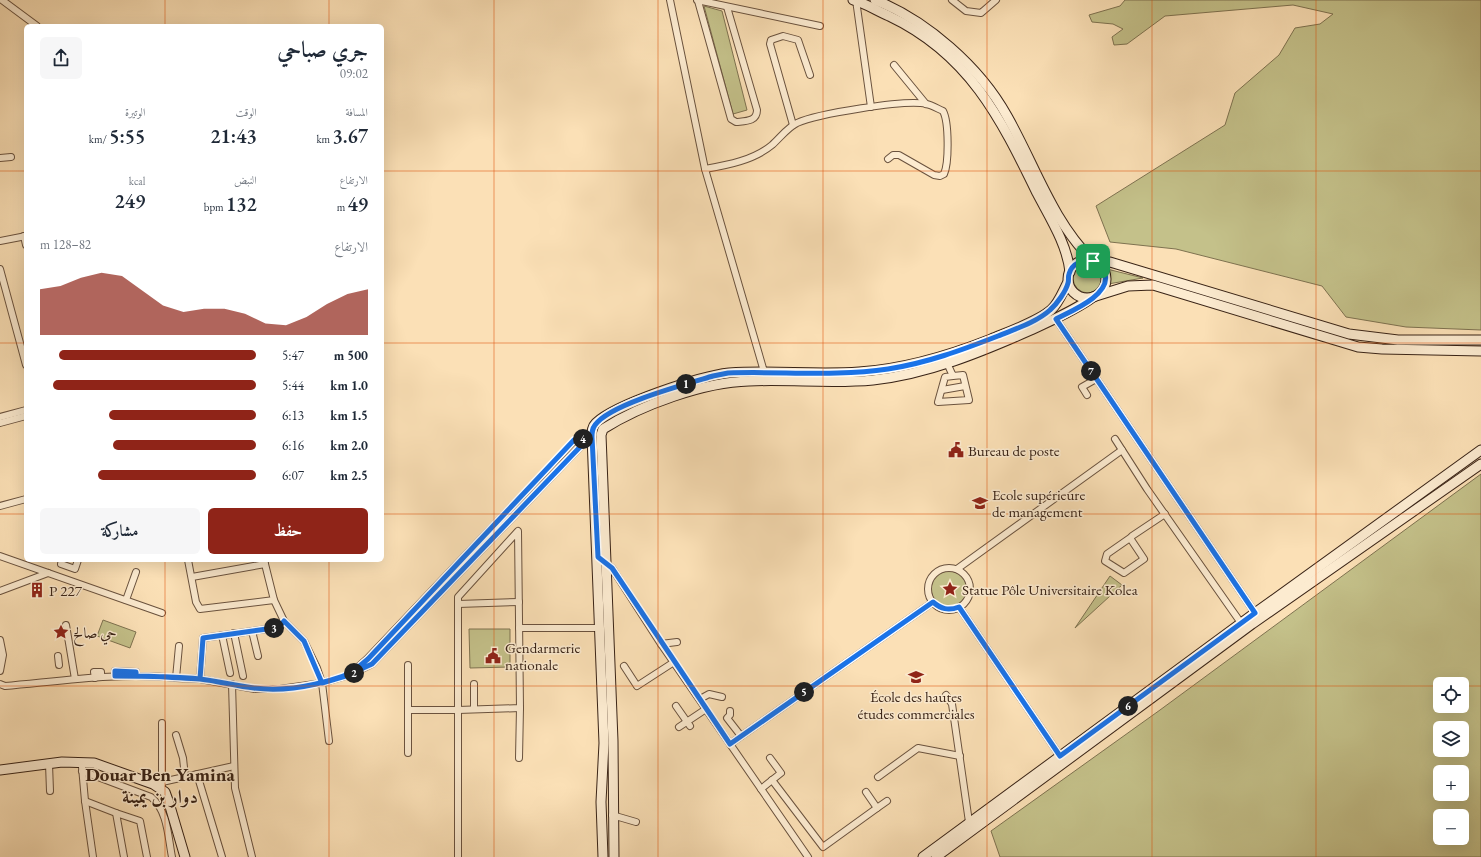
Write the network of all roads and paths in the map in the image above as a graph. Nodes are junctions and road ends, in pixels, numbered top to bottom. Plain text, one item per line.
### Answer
1 (2, 0) edge
2 (670, 0) edge
3 (698, 0) edge
4 (855, 0) edge
5 (875, 0) edge
6 (952, 0) edge
7 (996, 0) edge
8 (727, 7) junction
9 (34, 24) edge
10 (820, 26) dead end
11 (894, 64) dead end
12 (810, 75) dead end
13 (926, 104) junction
14 (871, 107) junction
15 (793, 125) junction
16 (11, 157) dead end
17 (0, 158) edge
18 (888, 159) dead end
19 (705, 169) junction
20 (24, 236) edge
21 (0, 241) edge
22 (1095, 262) junction
23 (0, 270) edge
24 (1070, 272) junction
25 (1068, 282) junction
26 (1094, 296) junction
27 (1056, 319) junction
28 (1481, 340) edge
29 (1481, 351) edge
30 (24, 357) edge
31 (947, 363) junction
32 (765, 376) junction
33 (953, 376) junction
34 (1096, 379) junction
35 (965, 386) junction
36 (942, 390) junction
37 (1087, 395) dead end
38 (24, 411) edge
39 (24, 417) edge
40 (0, 418) edge
41 (0, 424) edge
42 (597, 436) junction
43 (1115, 439) dead end
44 (1122, 450) junction
45 (1481, 450) edge
46 (1481, 464) edge
47 (24, 500) edge
48 (0, 506) edge
49 (1165, 514) junction
50 (1130, 538) junction
51 (0, 556) edge
52 (598, 557) junction
53 (62, 562) edge
54 (74, 562) edge
55 (78, 562) edge
56 (188, 562) edge
57 (265, 562) edge
58 (606, 563) junction
59 (72, 568) junction
60 (957, 569) junction
61 (136, 572) dead end
62 (48, 573) junction
63 (192, 577) junction
64 (68, 580) junction
65 (0, 591) edge
66 (126, 600) junction
67 (274, 600) junction
68 (519, 602) junction
69 (933, 602) junction
70 (458, 604) junction
71 (959, 607) junction
72 (162, 613) dead end
73 (1255, 613) junction
74 (284, 621) junction
75 (1241, 623) junction
76 (1252, 624) junction
77 (66, 625) dead end
78 (574, 627) junction
79 (519, 628) junction
80 (600, 628) junction
81 (252, 630) junction
82 (234, 633) junction
83 (222, 635) junction
84 (575, 635) dead end
85 (0, 640) edge
86 (676, 642) dead end
87 (661, 644) junction
88 (179, 646) dead end
89 (1, 655) edge
90 (58, 656) dead end
91 (258, 656) dead end
92 (674, 662) junction
93 (60, 665) dead end
94 (408, 665) dead end
95 (624, 666) dead end
96 (0, 671) edge
97 (230, 673) dead end
98 (243, 676) dead end
99 (176, 678) junction
100 (200, 679) junction
101 (75, 680) junction
102 (322, 683) junction
103 (0, 684) edge
104 (232, 684) junction
105 (474, 684) dead end
106 (946, 695) dead end
107 (722, 697) dead end
108 (700, 700) junction
109 (676, 706) dead end
110 (520, 708) junction
111 (474, 709) junction
112 (706, 709) junction
113 (408, 710) junction
114 (458, 710) junction
115 (730, 711) dead end
116 (162, 723) dead end
117 (688, 724) junction
118 (679, 727) dead end
119 (176, 735) dead end
120 (741, 736) junction
121 (329, 741) dead end
122 (730, 744) junction
123 (408, 753) dead end
124 (960, 756) junction
125 (1060, 756) junction
126 (519, 758) dead end
127 (770, 758) dead end
128 (49, 764) junction
129 (82, 766) junction
130 (234, 766) junction
131 (0, 770) edge
132 (197, 774) junction
133 (185, 777) junction
134 (878, 777) dead end
135 (772, 780) junction
136 (159, 785) junction
137 (761, 789) junction
138 (50, 791) dead end
139 (866, 792) dead end
140 (85, 801) junction
141 (887, 801) dead end
142 (877, 808) junction
143 (116, 813) junction
144 (612, 815) junction
145 (636, 822) dead end
146 (969, 822) junction
147 (93, 857) edge
148 (124, 857) edge
149 (147, 857) edge
150 (172, 857) edge
151 (185, 857) edge
152 (222, 857) edge
153 (252, 857) edge
154 (458, 857) edge
155 (603, 857) edge
156 (614, 857) edge
157 (808, 857) edge
158 (923, 857) edge
159 (936, 857) edge

1 - 9 street
2 - 19 street
3 - 8 street
3 - 8 street
4 - 14 street
4 - 24 main road
5 - 22 main road
6 - 7 street
8 - 10 street
11 - 13 street
12 - 15 street
13 - 14 street
13 - 18 street
14 - 15 street
15 - 19 street
16 - 17 street
19 - 32 street
20 - 21 street
22 - 24 main road
22 - 26 main road
22 - 28 main road
23 - 30 street
24 - 25 main road
25 - 26 main road
25 - 32 main road
26 - 27 main road
26 - 29 main road
27 - 31 main road
27 - 34 street
31 - 32 main road
31 - 33 street
32 - 42 main road
33 - 35 street
33 - 36 street
34 - 37 street
34 - 73 street
35 - 36 street
35 - 36 street
38 - 40 street
39 - 41 street
42 - 52 main road
42 - 58 main road
42 - 102 street
43 - 44 street
44 - 49 street
44 - 60 street
45 - 73 main road
46 - 76 main road
47 - 48 street
49 - 50 street
49 - 75 street
50 - 50 street
51 - 62 street
52 - 58 street
52 - 80 main road
53 - 59 street
54 - 59 street
55 - 59 street
56 - 63 street
57 - 63 street
57 - 67 street
58 - 87 street
58 - 144 main road
59 - 64 street
60 - 69 street
60 - 71 street
61 - 66 street
62 - 64 street
62 - 65 street
63 - 67 street
64 - 66 street
66 - 72 street
67 - 74 street
68 - 70 street
68 - 70 street
68 - 79 street
69 - 71 street
69 - 120 street
70 - 114 street
71 - 125 street
73 - 75 main road
73 - 76 street
74 - 81 street
74 - 102 street
75 - 125 main road
76 - 159 main road
77 - 101 street
78 - 79 street
78 - 80 street
78 - 84 street
79 - 110 street
80 - 155 main road
81 - 82 street
81 - 91 street
82 - 83 street
82 - 98 street
83 - 97 street
83 - 100 street
85 - 89 street
86 - 87 street
87 - 92 street
88 - 99 street
89 - 96 street
90 - 93 street
92 - 95 street
92 - 108 street
94 - 113 street
99 - 100 street
99 - 101 street
100 - 104 street
101 - 103 street
102 - 104 street
102 - 121 street
104 - 130 street
105 - 111 street
106 - 124 street
107 - 108 street
108 - 112 street
109 - 117 street
110 - 111 street
110 - 126 street
111 - 114 street
112 - 117 street
112 - 122 street
113 - 114 street
113 - 123 street
114 - 154 street
115 - 120 street
116 - 136 street
117 - 118 street
119 - 133 street
120 - 122 street
122 - 137 street
124 - 134 street
124 - 146 street
125 - 146 main road
127 - 135 street
128 - 129 main road
128 - 131 main road
128 - 138 street
129 - 136 main road
129 - 140 street
129 - 150 street
130 - 132 street
130 - 153 street
132 - 133 street
132 - 152 street
133 - 136 street
135 - 137 street
135 - 142 street
136 - 151 main road
137 - 157 street
139 - 142 street
140 - 143 street
140 - 147 street
141 - 142 street
143 - 148 street
143 - 149 street
144 - 145 street
144 - 156 main road
146 - 158 main road

